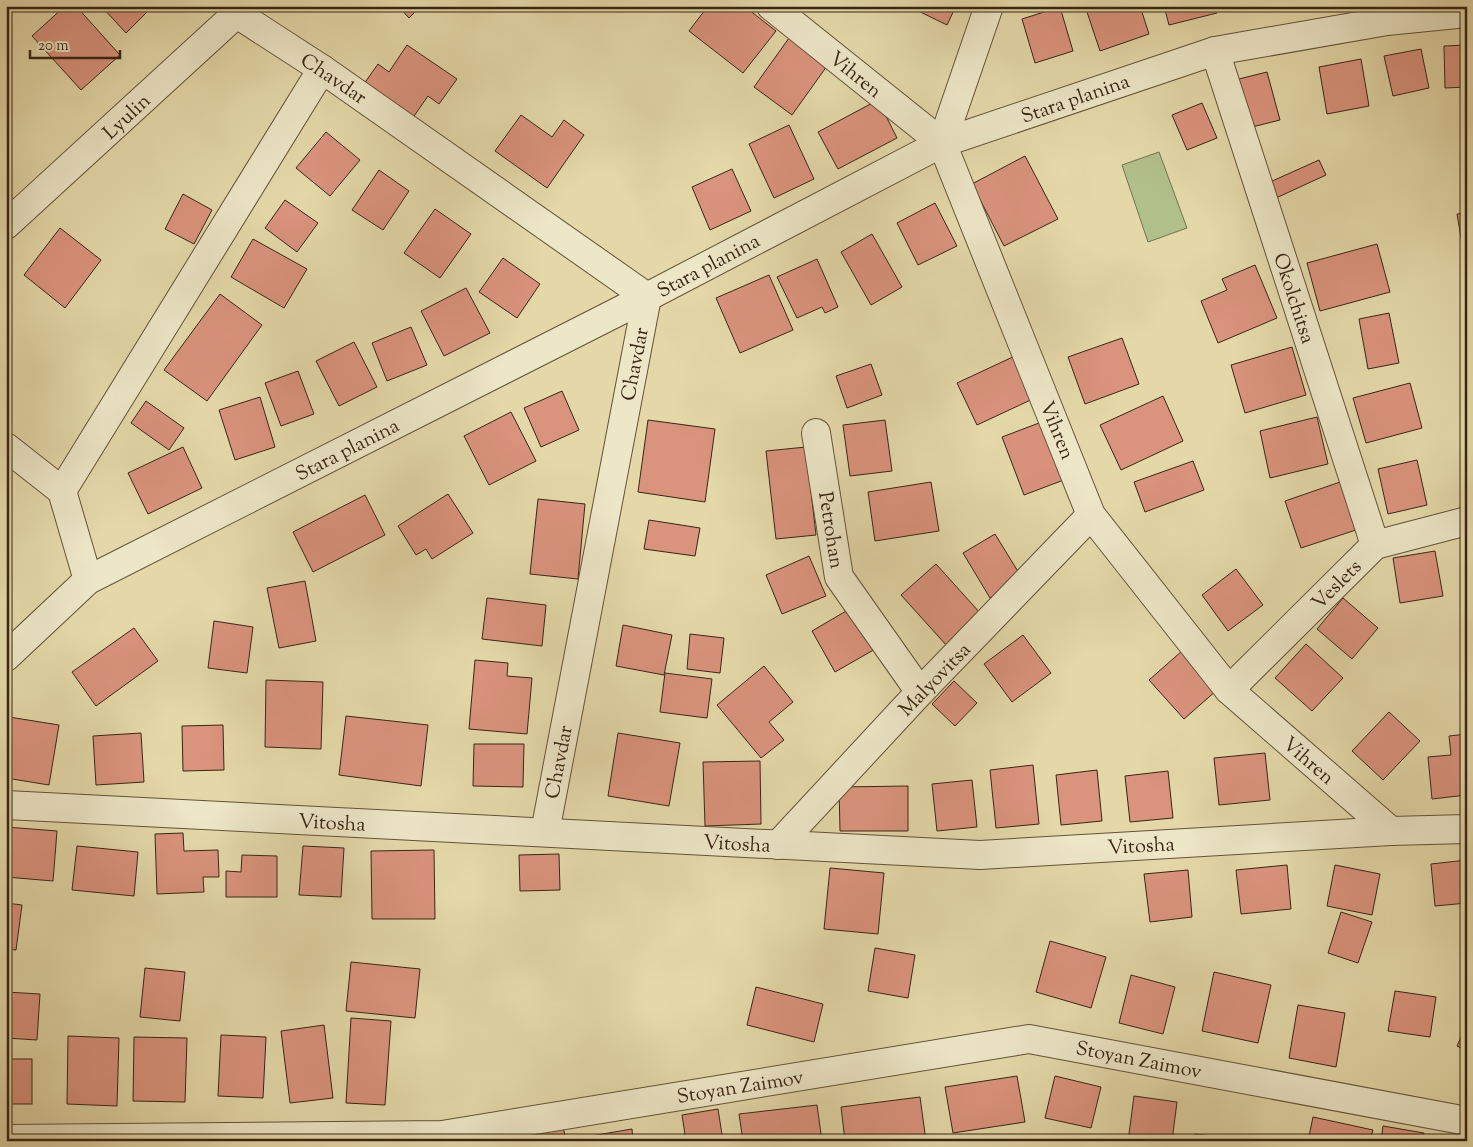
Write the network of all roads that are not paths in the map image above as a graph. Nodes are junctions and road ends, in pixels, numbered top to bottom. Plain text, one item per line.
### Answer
1 (771, 6) edge
2 (989, 6) edge
3 (241, 10) edge
4 (1439, 11) edge
5 (1467, 13) edge
6 (1214, 51) junction
7 (322, 69) junction
8 (942, 143) junction
9 (6, 226) edge
10 (647, 297) junction
11 (816, 433) dead end
12 (6, 447) edge
13 (62, 491) junction
14 (1092, 515) junction
15 (1467, 521) edge
16 (1375, 545) junction
17 (88, 580) junction
18 (6, 657) edge
19 (1229, 690) junction
20 (920, 692) junction
21 (6, 806) edge
22 (1467, 830) edge
23 (1391, 831) junction
24 (545, 832) junction
25 (778, 845) junction
26 (1467, 1121) edge
27 (439, 1138) edge
28 (6, 1139) edge

1 - 8 street, Vihren
2 - 8 street
3 - 7 street, Chavdar
3 - 9 street, Lyulin
4 - 5 street, Stara planina
4 - 6 street, Stara planina
6 - 8 street, Stara planina
6 - 16 street, Okolchitsa
7 - 10 street, Chavdar
7 - 13 street
8 - 10 street, Stara planina
8 - 14 street, Vihren
10 - 17 street, Stara planina
10 - 24 street, Chavdar
11 - 20 street, Petrohan
12 - 13 street
13 - 17 street
14 - 19 street, Vihren
14 - 20 street, Malyovitsa
15 - 16 street, Veslets
16 - 19 street, Veslets
17 - 18 street, Stara planina
19 - 23 street, Vihren
20 - 25 street, Malyovitsa
21 - 24 street, Vitosha
22 - 23 street, Vitosha
23 - 25 street, Vitosha
24 - 25 street, Vitosha
26 - 27 street, Stoyan Zaimov
27 - 28 street, Stoyan Zaimov

